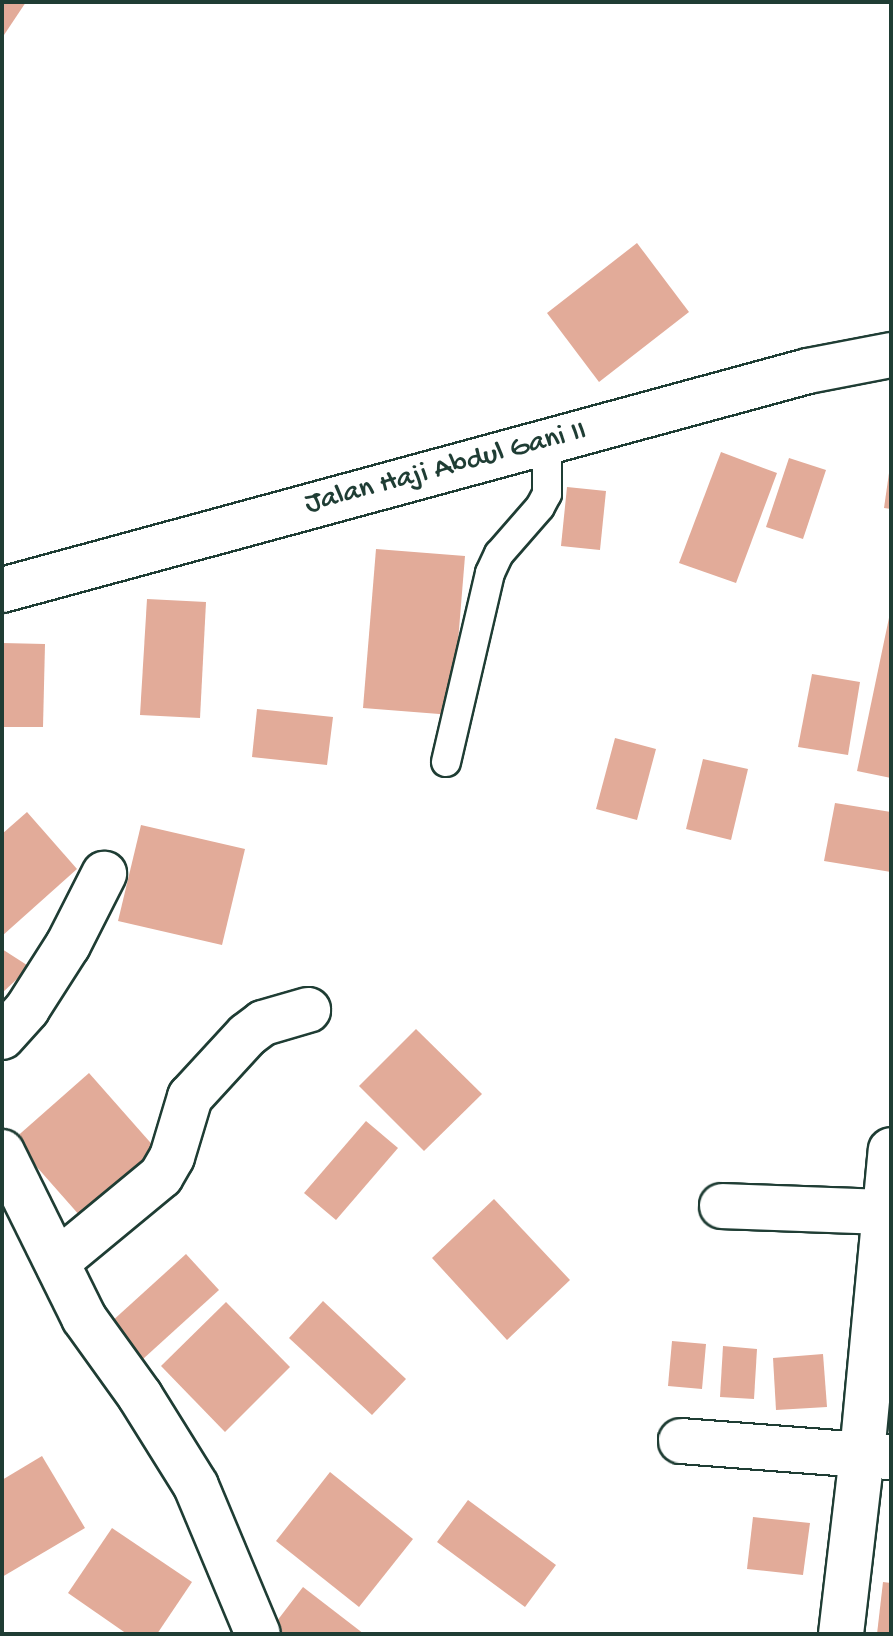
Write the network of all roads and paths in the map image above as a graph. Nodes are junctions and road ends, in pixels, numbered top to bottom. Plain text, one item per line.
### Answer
1 (891, 355) edge
2 (547, 442) junction
3 (2, 590) edge
4 (446, 762) dead end
5 (104, 874) dead end
6 (308, 1010) dead end
7 (2, 1037) edge
8 (891, 1150) edge
9 (2, 1152) edge
10 (722, 1206) dead end
11 (883, 1212) junction
12 (57, 1262) junction
13 (681, 1441) dead end
14 (877, 1455) edge
15 (258, 1634) edge
16 (841, 1634) edge

1 - 2 street, Jalan Haji Abdul Gani II
2 - 3 street, Jalan Haji Abdul Gani II
2 - 4 lane
5 - 7 street
6 - 12 street
8 - 11 street
9 - 12 street
10 - 11 street
11 - 14 street
12 - 15 street
13 - 14 street
14 - 16 street

